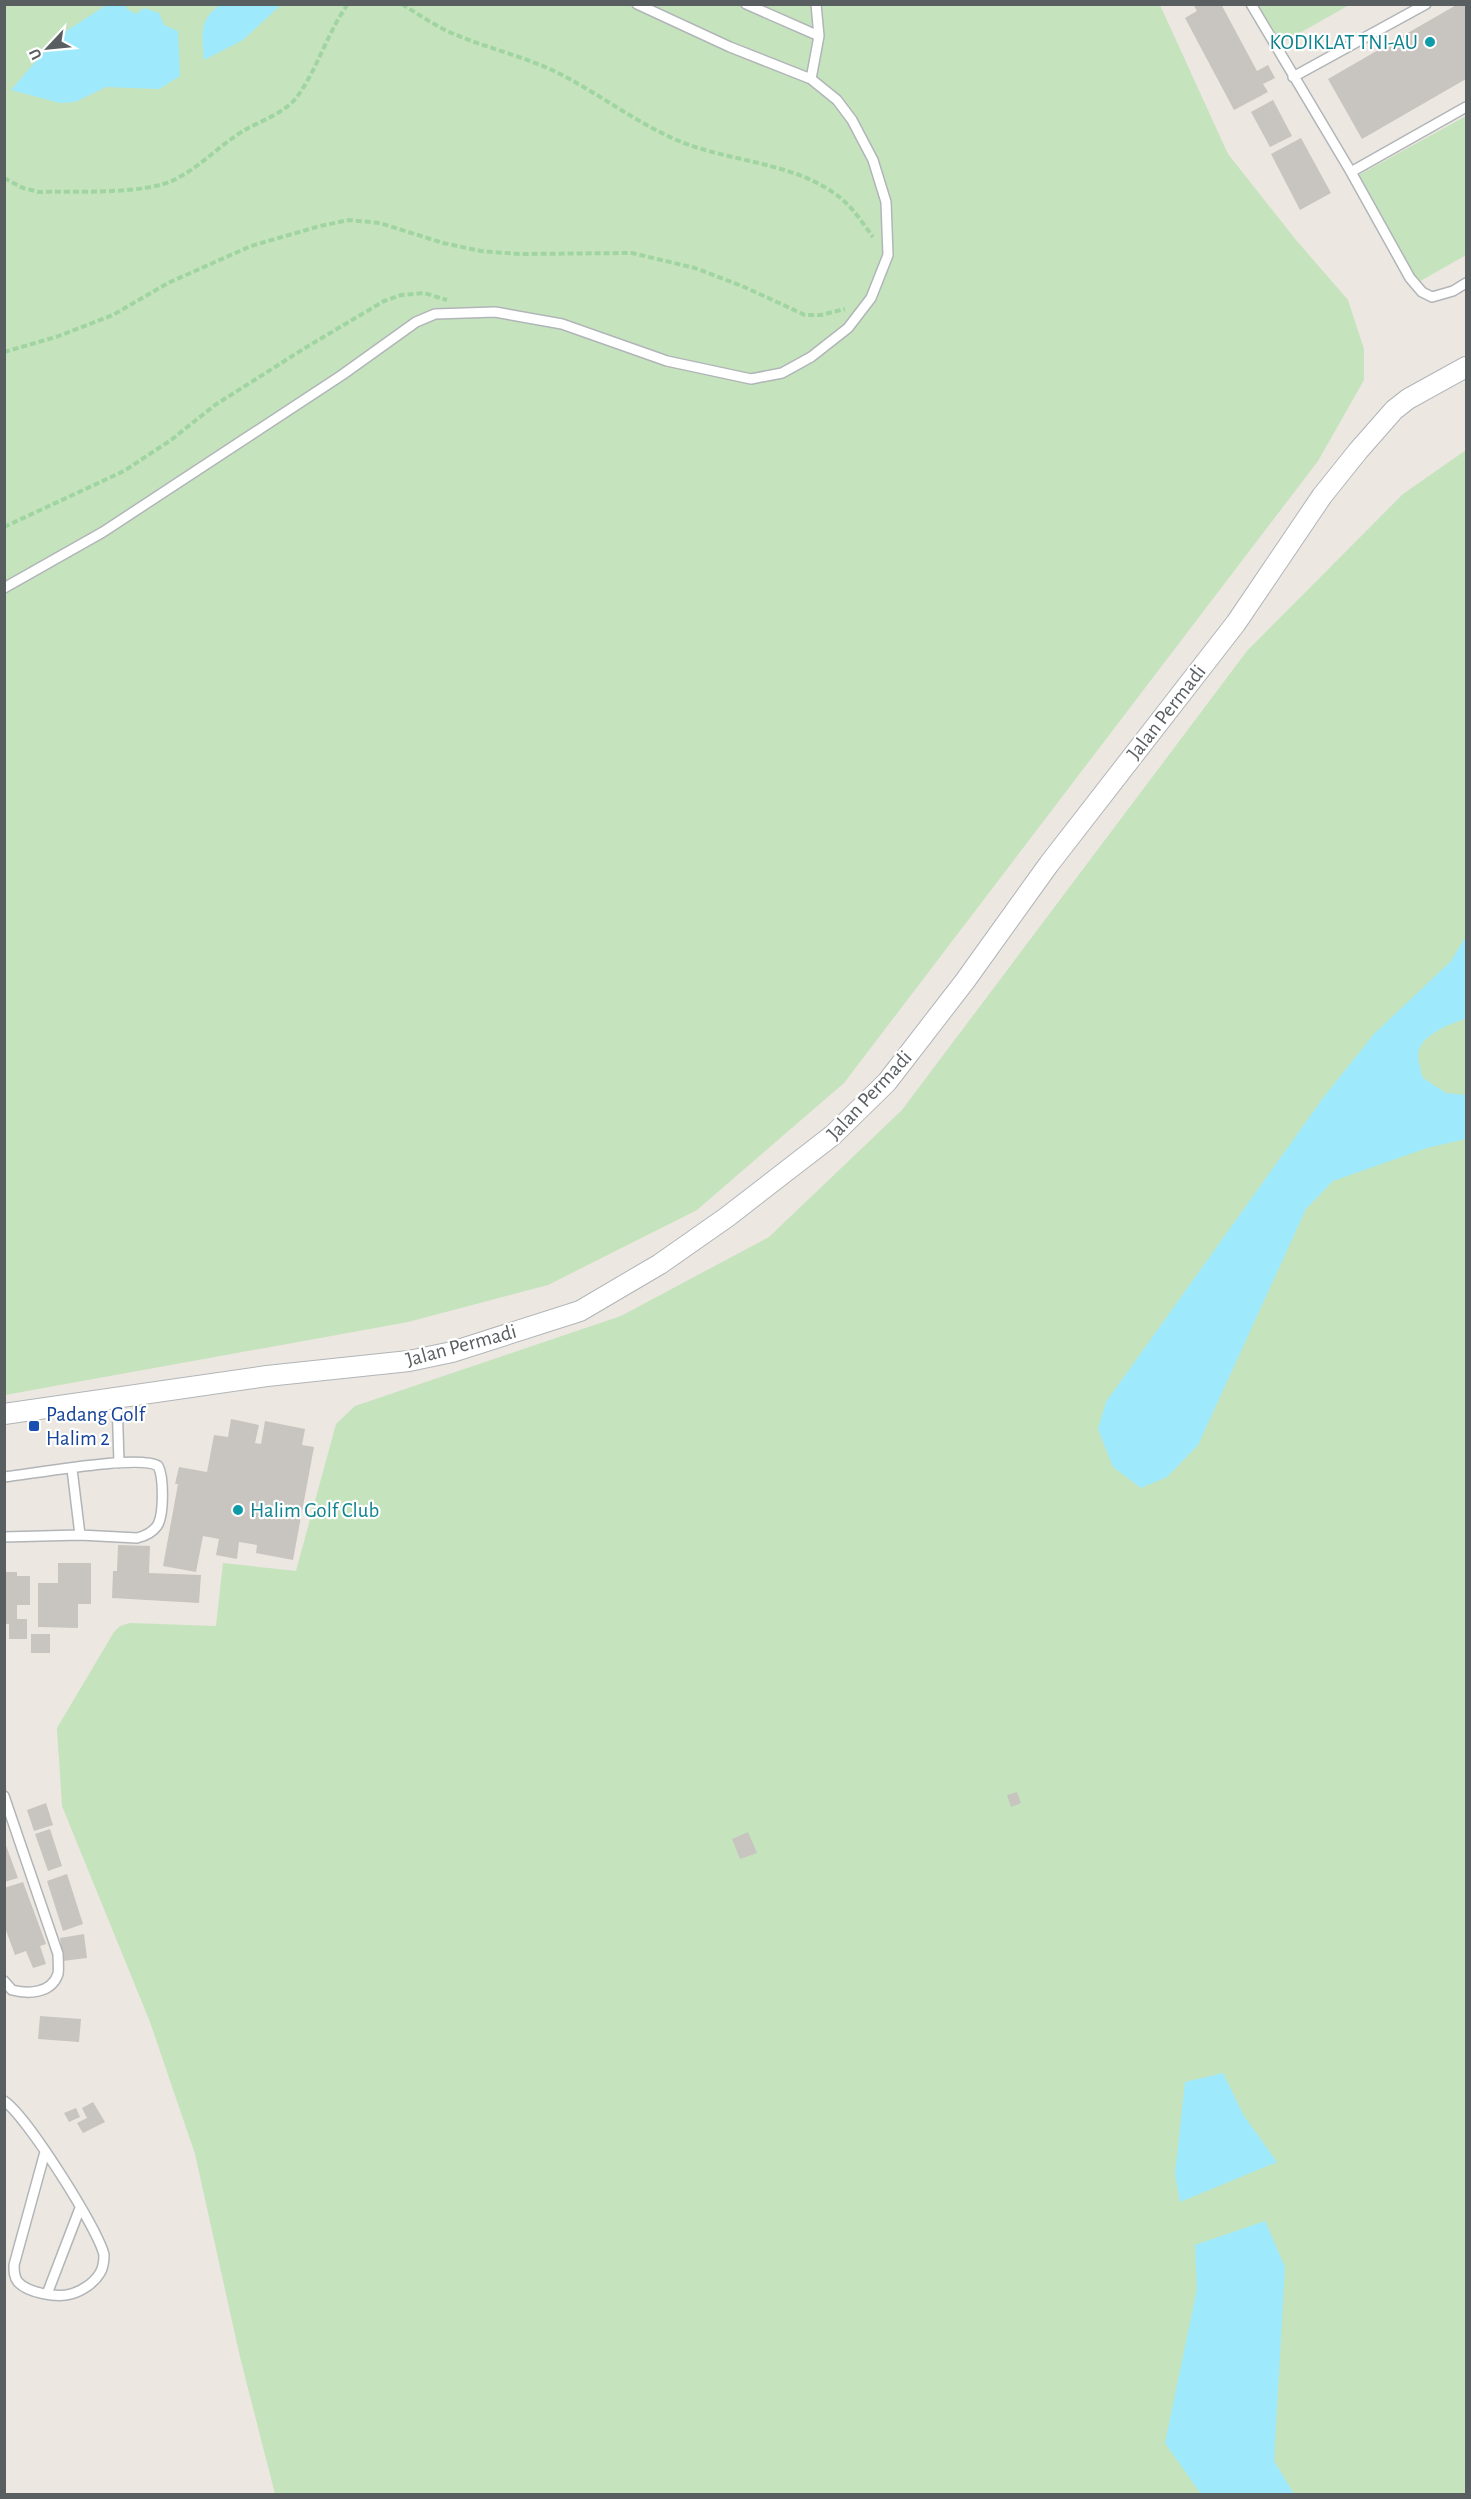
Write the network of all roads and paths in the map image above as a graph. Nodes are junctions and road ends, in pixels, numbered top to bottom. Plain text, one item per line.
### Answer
1 (348, 4) edge
2 (402, 4) edge
3 (637, 4) edge
4 (746, 4) edge
5 (816, 4) edge
6 (1251, 4) edge
7 (1426, 4) edge
8 (819, 36) junction
9 (1293, 77) junction
10 (810, 79) junction
11 (1467, 107) edge
12 (1351, 172) junction
13 (4, 178) edge
14 (888, 255) junction
15 (1467, 283) edge
16 (465, 313) junction
17 (856, 320) junction
18 (4, 352) edge
19 (1467, 367) edge
20 (4, 527) edge
21 (4, 588) edge
22 (117, 1399) junction
23 (4, 1414) edge
24 (119, 1463) junction
25 (72, 1468) junction
26 (4, 1477) edge
27 (81, 1535) junction
28 (4, 1537) edge
29 (4, 1796) edge
30 (4, 1981) edge
31 (4, 2101) edge
32 (45, 2152) junction
33 (80, 2208) junction
34 (46, 2294) junction

1 - 13 path
2 - 14 path
3 - 10 lane
4 - 8 lane
5 - 8 lane
6 - 9 lane
7 - 9 lane
8 - 10 lane
9 - 12 lane
10 - 14 lane
11 - 12 lane
12 - 15 lane
14 - 17 lane
16 - 17 lane
16 - 20 path
16 - 21 lane
17 - 18 path
19 - 22 street, Jalan Permadi
22 - 23 street, Jalan Permadi
22 - 24 lane
24 - 25 lane
24 - 27 lane
25 - 26 lane
25 - 27 lane
27 - 28 lane
29 - 30 lane
31 - 32 lane
32 - 33 lane
32 - 34 lane
33 - 34 lane
33 - 34 lane

